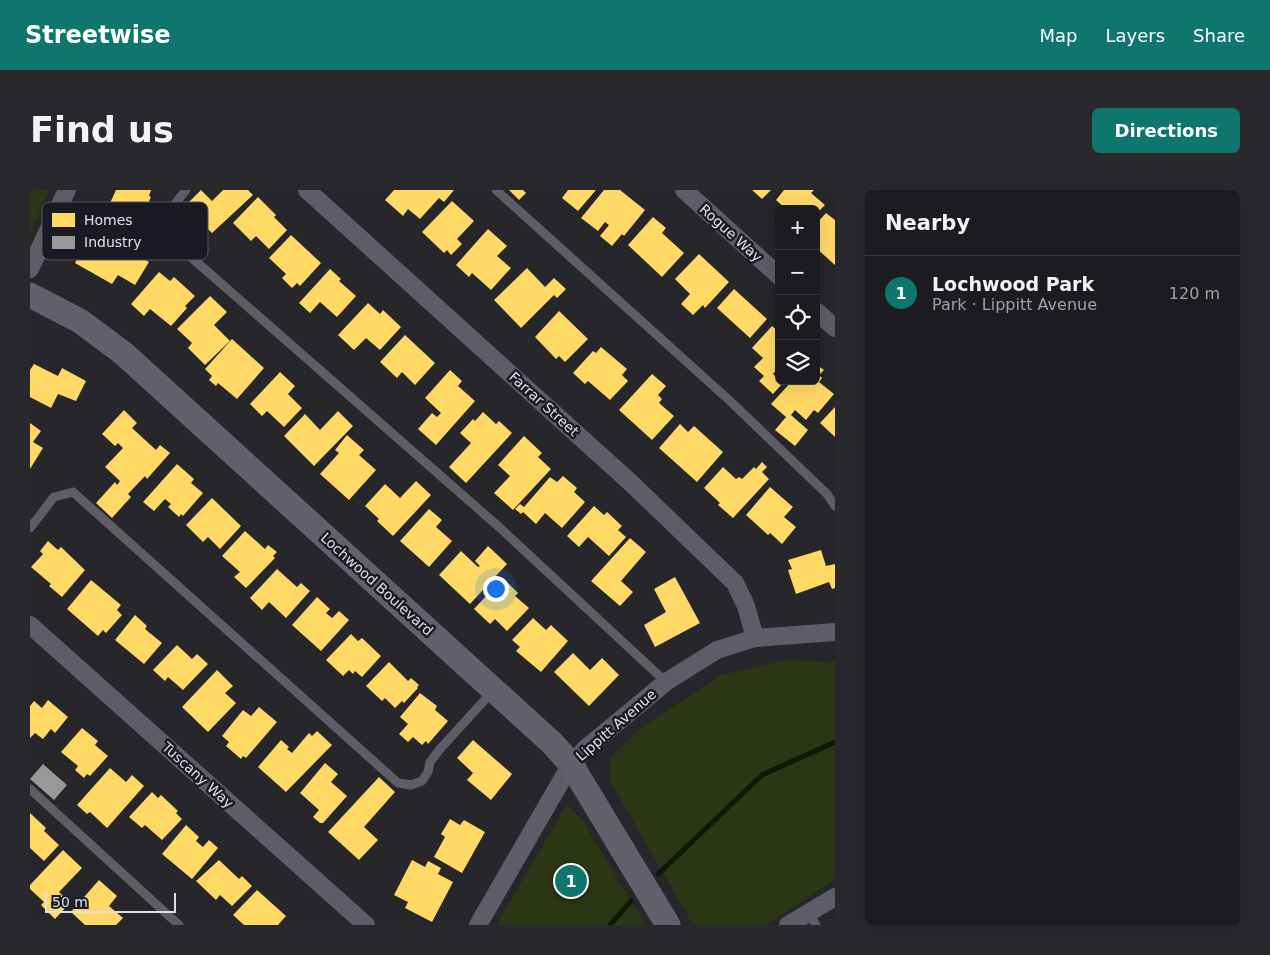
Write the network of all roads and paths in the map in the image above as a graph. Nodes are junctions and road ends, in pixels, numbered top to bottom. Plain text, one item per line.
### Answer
1 (67, 190) edge
2 (186, 190) edge
3 (307, 190) edge
4 (496, 190) edge
5 (684, 190) edge
6 (61, 202) edge
7 (176, 202) edge
8 (42, 243) edge
9 (194, 260) edge
10 (30, 269) edge
11 (775, 272) edge
12 (30, 294) edge
13 (820, 315) edge
14 (835, 328) edge
15 (835, 506) edge
16 (30, 528) edge
17 (30, 625) edge
18 (835, 632) edge
19 (755, 638) junction
20 (666, 682) junction
21 (494, 690) junction
22 (571, 764) junction
23 (30, 789) edge
24 (835, 897) edge
25 (812, 919) edge
26 (179, 925) edge
27 (366, 925) edge
28 (478, 925) edge
29 (668, 925) edge
30 (788, 925) edge

1 - 6 street
2 - 7 lane
3 - 19 street, Farrar Street
4 - 15 lane
5 - 11 street, Rogue Way
8 - 10 street
9 - 20 lane
12 - 21 street, Lochwood Boulevard
13 - 14 street
16 - 21 lane
17 - 27 street, Tuscany Way
18 - 19 street, Lippitt Avenue
19 - 20 street, Lippitt Avenue
20 - 22 street, Lippitt Avenue
21 - 22 street, Lochwood Boulevard
22 - 28 street, Lippitt Avenue
22 - 29 street, Lochwood Boulevard
23 - 26 lane
24 - 25 street
25 - 30 street

